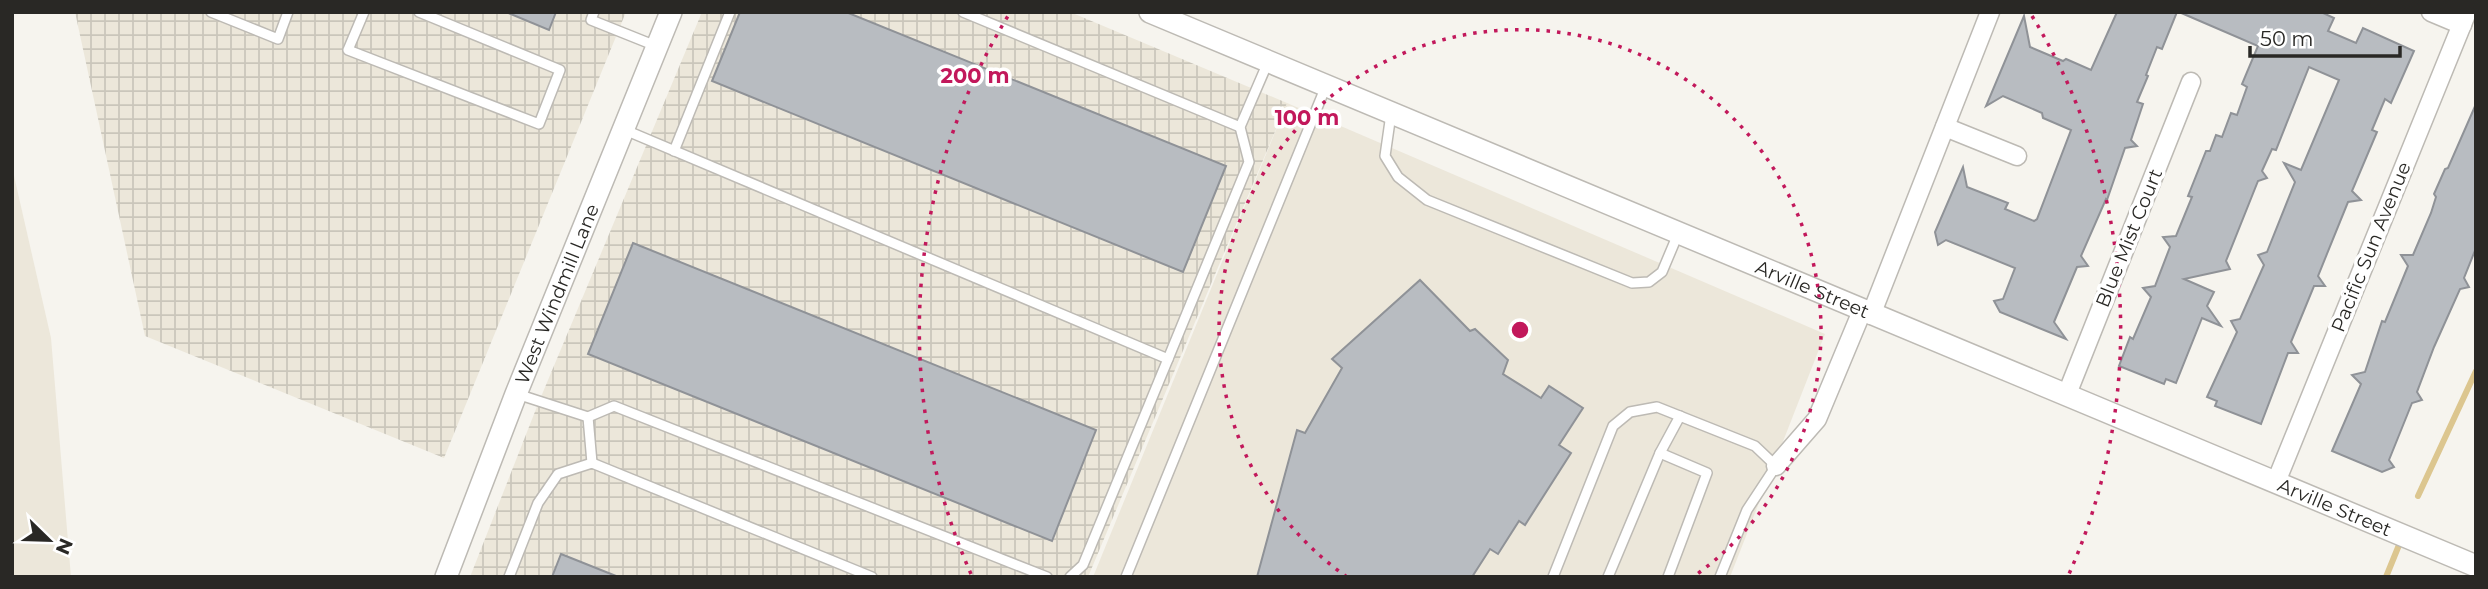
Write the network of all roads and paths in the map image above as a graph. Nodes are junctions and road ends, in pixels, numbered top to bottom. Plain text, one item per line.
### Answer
1 (211, 12) edge
2 (288, 12) edge
3 (364, 12) edge
4 (419, 12) edge
5 (594, 12) edge
6 (671, 12) edge
7 (730, 12) edge
8 (963, 12) edge
9 (1150, 12) edge
10 (1990, 12) edge
11 (2431, 12) edge
12 (2465, 18) edge
13 (657, 47) junction
14 (1268, 62) junction
15 (2192, 82) dead end
16 (1326, 86) junction
17 (1391, 114) junction
18 (1240, 127) junction
19 (1945, 127) junction
20 (623, 129) junction
21 (674, 151) junction
22 (2017, 156) dead end
23 (1678, 234) junction
24 (1867, 313) junction
25 (1168, 359) junction
26 (516, 394) junction
27 (2067, 394) junction
28 (1680, 416) junction
29 (588, 417) junction
30 (1660, 453) junction
31 (592, 463) junction
32 (1776, 466) junction
33 (2276, 482) junction
34 (2476, 566) edge
35 (446, 577) edge
36 (509, 577) edge
37 (873, 577) edge
38 (1047, 577) edge
39 (1070, 577) edge
40 (1126, 577) edge
41 (1553, 577) edge
42 (1608, 577) edge
43 (1668, 577) edge
44 (1720, 577) edge

1 - 2 lane
3 - 4 lane
5 - 13 lane
6 - 13 street, West Windmill Lane
7 - 21 lane
8 - 18 lane
9 - 14 street, Arville Street
10 - 19 street
11 - 12 street
12 - 33 street, Pacific Sun Avenue
13 - 20 street, West Windmill Lane
14 - 16 street, Arville Street
14 - 18 lane
15 - 27 street, Blue Mist Court
16 - 17 street, Arville Street
16 - 40 lane
17 - 23 street, Arville Street
17 - 23 lane
18 - 25 lane
19 - 22 street
19 - 24 street
20 - 21 lane
20 - 26 street, West Windmill Lane
21 - 25 lane
23 - 24 street, Arville Street
24 - 27 street, Arville Street
24 - 32 street
25 - 39 lane
26 - 29 lane
26 - 35 street, West Windmill Lane
27 - 33 street, Arville Street
28 - 30 lane
28 - 32 lane
28 - 41 lane
29 - 31 lane
29 - 38 lane
30 - 42 lane
30 - 43 lane
31 - 36 lane
31 - 37 lane
32 - 44 lane
33 - 34 street, Arville Street

